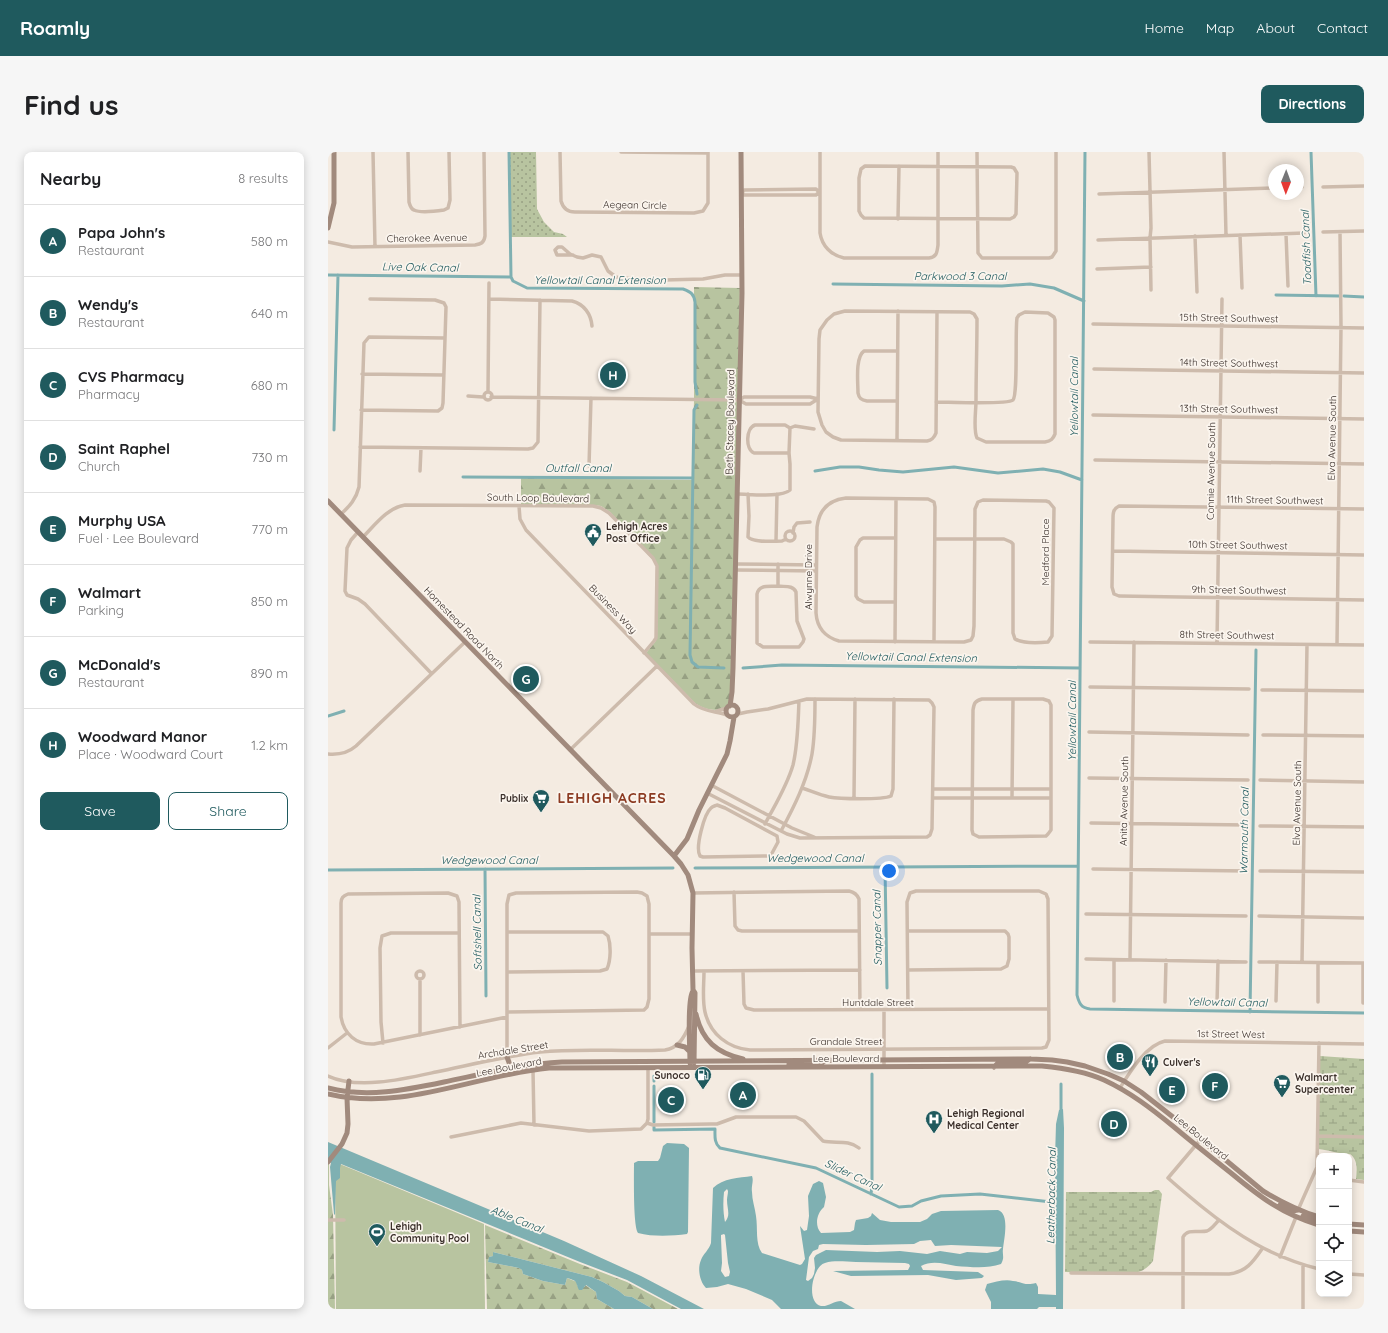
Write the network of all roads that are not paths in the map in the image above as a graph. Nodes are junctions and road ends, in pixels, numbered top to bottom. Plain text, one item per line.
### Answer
1 (373, 152) edge
2 (408, 152) edge
3 (449, 152) edge
4 (484, 152) edge
5 (560, 152) edge
6 (621, 152) edge
7 (708, 152) edge
8 (741, 152) edge
9 (820, 152) edge
10 (938, 152) edge
11 (977, 152) edge
12 (1056, 152) edge
13 (1149, 152) edge
14 (1224, 152) edge
15 (334, 154) edge
16 (328, 157) edge
17 (899, 166) junction
18 (938, 166) junction
19 (977, 166) junction
20 (1364, 186) edge
21 (1323, 187) dead end
22 (1268, 188) edge
23 (1225, 190) junction
24 (742, 192) junction
25 (819, 192) junction
26 (1150, 192) junction
27 (1099, 194) dead end
28 (898, 219) junction
29 (938, 219) junction
30 (977, 219) junction
31 (328, 228) edge
32 (1364, 231) edge
33 (1323, 232) dead end
34 (1340, 232) junction
35 (1304, 233) dead end
36 (1286, 234) junction
37 (1226, 235) junction
38 (1240, 235) junction
39 (1195, 236) junction
40 (1150, 238) junction
41 (1098, 240) dead end
42 (328, 242) edge
43 (375, 247) junction
44 (573, 255) junction
45 (1151, 268) junction
46 (1097, 269) dead end
47 (742, 275) junction
48 (489, 283) dead end
49 (1288, 286) dead end
50 (1242, 288) dead end
51 (1152, 290) dead end
52 (1197, 292) dead end
53 (370, 299) dead end
54 (489, 299) junction
55 (1222, 299) dead end
56 (540, 300) junction
57 (898, 311) junction
58 (937, 312) junction
59 (1093, 324) dead end
60 (592, 326) dead end
61 (1221, 326) junction
62 (1341, 327) junction
63 (1364, 328) edge
64 (445, 338) junction
65 (898, 351) junction
66 (1094, 369) dead end
67 (1220, 371) junction
68 (1341, 373) junction
69 (1364, 373) edge
70 (362, 374) junction
71 (444, 375) junction
72 (488, 392) junction
73 (468, 396) dead end
74 (483, 397) junction
75 (492, 397) junction
76 (538, 397) junction
77 (591, 398) junction
78 (818, 399) junction
79 (738, 400) junction
80 (897, 401) junction
81 (936, 402) junction
82 (976, 402) junction
83 (361, 410) junction
84 (1093, 415) dead end
85 (1220, 416) junction
86 (1340, 418) junction
87 (1364, 419) edge
88 (790, 428) junction
89 (814, 429) dead end
90 (897, 441) junction
91 (360, 447) junction
92 (421, 448) junction
93 (789, 454) junction
94 (1095, 460) dead end
95 (1219, 462) junction
96 (1339, 464) junction
97 (1364, 464) edge
98 (589, 466) dead end
99 (420, 471) dead end
100 (737, 494) junction
101 (748, 494) junction
102 (777, 494) junction
103 (896, 499) junction
104 (328, 501) edge
105 (519, 506) junction
106 (1219, 507) junction
107 (1339, 509) junction
108 (1364, 509) edge
109 (341, 514) junction
110 (810, 522) dead end
111 (358, 532) junction
112 (793, 533) junction
113 (363, 537) junction
114 (895, 538) junction
115 (786, 539) junction
116 (935, 539) junction
117 (974, 539) junction
118 (776, 541) junction
119 (1113, 551) junction
120 (1218, 552) junction
121 (1338, 554) junction
122 (1364, 555) edge
123 (736, 564) junction
124 (778, 564) junction
125 (816, 565) junction
126 (736, 570) junction
127 (778, 570) junction
128 (816, 571) junction
129 (778, 586) junction
130 (1218, 598) junction
131 (1337, 600) junction
132 (1364, 600) edge
133 (895, 602) junction
134 (465, 642) junction
135 (895, 642) junction
136 (934, 642) junction
137 (1090, 642) dead end
138 (1134, 642) junction
139 (1217, 643) junction
140 (1307, 644) junction
141 (1337, 645) junction
142 (1364, 645) edge
143 (644, 653) junction
144 (657, 666) junction
145 (431, 673) junction
146 (1090, 687) dead end
147 (1133, 688) junction
148 (1249, 689) dead end
149 (1262, 690) dead end
150 (1307, 690) junction
151 (1364, 691) edge
152 (815, 699) junction
153 (855, 699) junction
154 (894, 699) junction
155 (1013, 699) junction
156 (799, 700) junction
157 (712, 712) junction
158 (732, 712) junction
159 (1089, 732) dead end
160 (1133, 733) junction
161 (1248, 735) dead end
162 (1263, 735) dead end
163 (1306, 735) junction
164 (1364, 736) edge
165 (570, 750) junction
166 (328, 754) edge
167 (1089, 778) dead end
168 (1132, 778) junction
169 (1248, 780) dead end
170 (1260, 780) dead end
171 (1305, 781) junction
172 (1364, 782) edge
173 (712, 785) junction
174 (802, 788) junction
175 (933, 789) junction
176 (1012, 789) junction
177 (1051, 789) junction
178 (972, 790) junction
179 (707, 793) junction
180 (854, 798) junction
181 (933, 798) junction
182 (972, 798) junction
183 (1012, 798) junction
184 (1051, 798) junction
185 (727, 803) junction
186 (725, 808) junction
187 (770, 816) junction
188 (766, 823) junction
189 (1091, 823) dead end
190 (785, 824) junction
191 (1132, 824) junction
192 (1247, 825) dead end
193 (1260, 826) dead end
194 (1304, 826) junction
195 (1364, 827) edge
196 (763, 828) junction
197 (781, 831) junction
198 (815, 838) junction
199 (674, 856) junction
200 (1093, 869) dead end
201 (1131, 869) junction
202 (1247, 871) dead end
203 (1260, 871) dead end
204 (1304, 872) junction
205 (1364, 872) edge
206 (734, 892) junction
207 (693, 893) junction
208 (1086, 914) dead end
209 (1130, 915) junction
210 (1246, 916) dead end
211 (1259, 916) dead end
212 (1303, 917) junction
213 (1364, 918) edge
214 (860, 931) junction
215 (908, 931) junction
216 (507, 932) junction
217 (459, 933) junction
218 (649, 934) junction
219 (692, 934) junction
220 (1086, 959) dead end
221 (1114, 960) junction
222 (1130, 960) junction
223 (1166, 960) junction
224 (1218, 961) junction
225 (1246, 962) dead end
226 (1259, 962) dead end
227 (1277, 962) junction
228 (1302, 962) junction
229 (1318, 963) junction
230 (1364, 963) edge
231 (860, 970) junction
232 (908, 970) junction
233 (692, 971) junction
234 (704, 971) junction
235 (743, 971) junction
236 (507, 972) junction
237 (420, 979) dead end
238 (693, 991) junction
239 (1276, 1001) dead end
240 (1114, 1002) dead end
241 (1165, 1002) dead end
242 (1318, 1002) dead end
243 (694, 1004) junction
244 (1217, 1004) dead end
245 (1363, 1004) dead end
246 (908, 1009) junction
247 (1049, 1009) junction
248 (860, 1010) junction
249 (884, 1010) junction
250 (507, 1012) junction
251 (507, 1017) junction
252 (690, 1024) junction
253 (460, 1027) junction
254 (347, 1033) junction
255 (420, 1035) junction
256 (383, 1042) junction
257 (1320, 1043) junction
258 (1364, 1044) edge
259 (677, 1045) junction
260 (328, 1048) edge
261 (884, 1049) junction
262 (690, 1052) junction
263 (507, 1058) junction
264 (1031, 1059) junction
265 (825, 1060) junction
266 (884, 1060) junction
267 (760, 1061) junction
268 (616, 1062) junction
269 (692, 1062) junction
270 (522, 1066) junction
271 (533, 1067) junction
272 (884, 1067) junction
273 (994, 1067) junction
274 (594, 1068) junction
275 (648, 1068) junction
276 (692, 1068) junction
277 (774, 1068) junction
278 (502, 1070) junction
279 (488, 1073) junction
280 (328, 1076) edge
281 (349, 1081) junction
282 (1124, 1081) junction
283 (460, 1086) junction
284 (328, 1088) edge
285 (1120, 1088) junction
286 (348, 1092) junction
287 (328, 1094) edge
288 (347, 1098) junction
289 (647, 1123) junction
290 (534, 1125) junction
291 (1318, 1136) junction
292 (451, 1137) dead end
293 (1364, 1137) edge
294 (1201, 1139) junction
295 (1196, 1145) junction
296 (859, 1148) dead end
297 (1318, 1153) edge
298 (328, 1162) edge
299 (1316, 1175) edge
300 (1352, 1180) edge
301 (1364, 1182) edge
302 (1246, 1186) junction
303 (1298, 1210) junction
304 (1316, 1216) edge
305 (1296, 1217) junction
306 (328, 1220) edge
307 (344, 1220) dead end
308 (1219, 1220) junction
309 (1316, 1220) edge
310 (1316, 1224) edge
311 (1352, 1224) edge
312 (1364, 1225) edge
313 (1352, 1231) edge
314 (1364, 1232) edge
315 (1262, 1249) junction
316 (1280, 1257) junction
317 (1303, 1265) junction
318 (1316, 1268) edge
319 (1071, 1273) dead end
320 (1183, 1274) junction
321 (1352, 1274) edge
322 (1364, 1275) edge
323 (1183, 1309) edge
324 (1303, 1309) edge

1 - 43 street
2 - 3 street
4 - 43 street, Cherokee Avenue
5 - 7 street, Aegean Circle
6 - 7 street
8 - 24 main road, Beth Stacey Boulevard
9 - 25 street
10 - 18 street
11 - 19 street
12 - 30 street
13 - 26 street
14 - 23 street
15 - 16 street
15 - 31 main road
17 - 18 street
17 - 28 street
17 - 28 street
18 - 19 street
18 - 29 street
19 - 30 street
19 - 30 street
20 - 21 street
22 - 23 street
23 - 26 street
23 - 37 street
24 - 25 street
24 - 47 main road, Beth Stacey Boulevard
25 - 29 street
26 - 27 street
26 - 40 street
28 - 29 street
29 - 30 street
32 - 34 street
33 - 34 street
34 - 62 street, Elva Avenue South
35 - 36 street
36 - 38 street
36 - 49 street
37 - 38 street
37 - 39 street
38 - 50 street
39 - 40 street
39 - 52 street
40 - 41 street
40 - 45 street
42 - 43 street, Cherokee Avenue
44 - 44 street
44 - 47 street
45 - 46 street
45 - 51 street
47 - 79 main road, Beth Stacey Boulevard
48 - 54 street
53 - 64 street
54 - 56 street
54 - 72 street
55 - 61 street, Connie Avenue South
56 - 60 street
56 - 76 street
57 - 58 street
57 - 65 street
57 - 78 street
58 - 81 street
58 - 82 street
59 - 61 street, 15th Street Southwest
61 - 62 street, 15th Street Southwest
61 - 67 street, Connie Avenue South
62 - 63 street, 15th Street Southwest
62 - 68 street, Elva Avenue South
64 - 70 street
64 - 71 street
65 - 80 street
65 - 80 street
66 - 67 street, 14th Street Southwest
67 - 68 street, 14th Street Southwest
67 - 85 street, Connie Avenue South
68 - 69 street, 14th Street Southwest
68 - 86 street, Elva Avenue South
70 - 71 street
70 - 83 street
71 - 83 street
72 - 74 street
72 - 75 street
73 - 74 street
74 - 75 street
75 - 76 street
76 - 77 street
76 - 92 street
77 - 79 street
77 - 98 street
78 - 79 street
78 - 79 street
78 - 90 street
79 - 100 main road, Beth Stacey Boulevard
80 - 90 street
81 - 82 street
81 - 90 street
82 - 82 street
83 - 91 street
84 - 85 street, 13th Street Southwest
85 - 86 street, 13th Street Southwest
85 - 95 street, Connie Avenue South
86 - 87 street, 13th Street Southwest
86 - 96 street, Elva Avenue South
88 - 89 street
88 - 93 street
88 - 93 street
91 - 92 street
91 - 109 street
92 - 99 street
93 - 102 street
94 - 95 street
95 - 96 street
95 - 106 street, Connie Avenue South
96 - 97 street
96 - 107 street, Elva Avenue South
100 - 101 street
100 - 123 main road, Beth Stacey Boulevard
101 - 102 street
101 - 118 street
102 - 118 street
103 - 114 street
103 - 116 street, Alwynne Drive
103 - 125 street, Alwynne Drive
104 - 109 main road, Homestead Road North
105 - 113 street, South Loop Boulevard
105 - 143 street, Business Way
105 - 143 street, South Loop Boulevard
106 - 107 street, 11th Street Southwest
106 - 119 street, 11th Street Southwest
106 - 120 street, Connie Avenue South
107 - 108 street, 11th Street Southwest
107 - 121 street, Elva Avenue South
109 - 111 main road, Homestead Road North
110 - 112 street
111 - 113 main road, Homestead Road North
111 - 145 street
112 - 115 street
112 - 115 street
113 - 134 main road, Homestead Road North
114 - 133 street
114 - 133 street
115 - 118 street
116 - 117 street
116 - 136 street
117 - 117 street, Medford Place
117 - 136 street, Alwynne Drive
119 - 120 street, 10th Street Southwest
119 - 130 street, 9th Street Southwest
120 - 121 street, 10th Street Southwest
120 - 130 street, Connie Avenue South
121 - 122 street, 10th Street Southwest
121 - 131 street, Elva Avenue South
123 - 124 street
123 - 126 main road, Beth Stacey Boulevard
124 - 125 street
124 - 127 street
125 - 128 street, Alwynne Drive
126 - 127 street
126 - 158 main road, Beth Stacey Boulevard
127 - 128 street
127 - 129 street
128 - 135 street, Alwynne Drive
129 - 129 street
130 - 131 street, 9th Street Southwest
130 - 139 street, Connie Avenue South
131 - 132 street, 9th Street Southwest
131 - 141 street, Elva Avenue South
133 - 135 street
134 - 145 street
134 - 165 main road, Homestead Road North
135 - 136 street, Alwynne Drive
137 - 138 street, 8th Street Southwest
138 - 139 street, 8th Street Southwest
138 - 147 street, Anita Avenue South
139 - 140 street, 8th Street Southwest
140 - 141 street, 8th Street Southwest
140 - 150 street, Elva Avenue South
141 - 142 street, 8th Street Southwest
143 - 144 street, Business Way
144 - 157 street, Business Way
144 - 165 street
145 - 166 street
146 - 147 street
147 - 148 street
147 - 160 street, Anita Avenue South
149 - 150 street
150 - 151 street
150 - 163 street, Elva Avenue South
152 - 153 street
152 - 156 street
152 - 174 street
153 - 154 street
153 - 180 street
154 - 175 street
154 - 180 street
155 - 176 street
155 - 177 street
155 - 178 street
156 - 158 street
156 - 187 street
157 - 158 street, Business Way
157 - 158 street
158 - 173 main road, Beth Stacey Boulevard
159 - 160 street
160 - 161 street
160 - 168 street, Anita Avenue South
162 - 163 street
163 - 164 street
163 - 171 street, Elva Avenue South
165 - 199 main road, Homestead Road North
167 - 168 street
168 - 169 street
168 - 191 street, Anita Avenue South
170 - 171 street
171 - 172 street
171 - 194 street, Elva Avenue South
173 - 179 main road, Beth Stacey Boulevard
173 - 187 street
174 - 180 street
174 - 190 street
175 - 178 street
175 - 181 street
176 - 177 street
176 - 178 street
176 - 183 street
177 - 184 street
178 - 182 street
179 - 185 street
179 - 199 main road, Beth Stacey Boulevard
181 - 182 street
181 - 198 street
182 - 183 street
182 - 184 street
183 - 184 street
185 - 186 street
185 - 188 street
186 - 196 street
186 - 196 street
187 - 188 street
187 - 190 street
188 - 196 street
188 - 197 street
189 - 191 street
190 - 197 street
190 - 198 street
191 - 192 street
191 - 201 street, Anita Avenue South
193 - 194 street
194 - 195 street
194 - 204 street, Elva Avenue South
197 - 198 street
199 - 207 main road, Homestead Road North
200 - 201 street
201 - 202 street
201 - 209 street, Anita Avenue South
203 - 204 street
204 - 205 street
204 - 212 street, Elva Avenue South
206 - 207 street
206 - 214 street
206 - 214 street
207 - 219 main road, Homestead Road North
208 - 209 street
209 - 210 street
209 - 222 street, Anita Avenue South
211 - 212 street
212 - 213 street
212 - 228 street, Elva Avenue South
214 - 231 street
215 - 232 street
215 - 232 street
215 - 247 street
216 - 218 street
216 - 236 street
216 - 236 street
217 - 253 street
217 - 254 street
217 - 256 street
218 - 219 street
218 - 250 street
219 - 233 main road, Homestead Road North
220 - 221 street
221 - 222 street
221 - 240 street
222 - 223 street
223 - 224 street
223 - 241 street
224 - 225 street
224 - 244 street
226 - 227 street
227 - 228 street
227 - 239 street
228 - 229 street
229 - 230 street
229 - 242 street
230 - 245 street
231 - 235 street
231 - 248 street
232 - 246 street
233 - 234 street
233 - 238 main road, Homestead Road North
234 - 235 street
234 - 261 street, Grandale Street
235 - 248 street, Huntdale Street
236 - 250 street
237 - 255 street
238 - 243 main road, Homestead Road North
238 - 252 main road, Homestead Road North
243 - 267 main road
243 - 269 main road, Homestead Road North
246 - 247 street, Huntdale Street
246 - 249 street, Huntdale Street
247 - 261 street, Grandale Street
248 - 249 street, Huntdale Street
249 - 261 street
250 - 251 street
251 - 253 street
251 - 263 street
252 - 259 street
252 - 262 main road, Homestead Road North
253 - 255 street
254 - 256 street
254 - 260 street
255 - 256 street
257 - 258 street, 1st Street West
257 - 282 street, 1st Street West
257 - 291 street
259 - 262 main road
259 - 263 street, Archdale Street
261 - 266 street
262 - 269 main road, Homestead Road North
263 - 270 main road
263 - 278 main road
263 - 281 street, Archdale Street
264 - 266 main road, Lee Boulevard
264 - 273 main road
264 - 282 main road, Lee Boulevard
265 - 266 main road, Lee Boulevard
265 - 267 main road, Lee Boulevard
265 - 277 main road
266 - 272 street
267 - 269 main road, Lee Boulevard
268 - 269 main road, Lee Boulevard
268 - 271 main road, Lee Boulevard
268 - 274 main road
269 - 276 main road, Homestead Road North
270 - 271 main road, Lee Boulevard
270 - 278 main road, Lee Boulevard
271 - 274 main road, Lee Boulevard
271 - 283 main road, Lee Boulevard
271 - 290 street
272 - 273 main road, Lee Boulevard
272 - 277 main road, Lee Boulevard
273 - 285 main road, Lee Boulevard
274 - 275 main road, Lee Boulevard
275 - 276 main road, Lee Boulevard
275 - 289 street
276 - 277 main road, Lee Boulevard
278 - 279 main road, Lee Boulevard
279 - 283 main road
279 - 286 main road, Lee Boulevard
280 - 281 street, Archdale Street
281 - 286 main road
282 - 285 street, 1st Street West
282 - 294 main road, Lee Boulevard
283 - 288 main road, Lee Boulevard
284 - 286 main road, Lee Boulevard
285 - 295 main road, Lee Boulevard
286 - 288 main road
287 - 288 main road, Lee Boulevard
288 - 298 main road
289 - 290 street
289 - 296 street
290 - 292 street
291 - 293 street
291 - 297 street
294 - 295 street
294 - 303 main road, Lee Boulevard
295 - 302 main road, Lee Boulevard
295 - 308 street
299 - 303 street
300 - 301 street
302 - 303 main road
302 - 305 main road, Lee Boulevard
303 - 304 main road, Lee Boulevard
305 - 309 main road
305 - 310 main road, Lee Boulevard
305 - 316 street
306 - 307 street
308 - 315 street
308 - 320 street
311 - 312 main road
313 - 314 main road
315 - 316 street
315 - 320 street
316 - 317 street
317 - 318 street
317 - 324 street
319 - 320 street
320 - 323 street
321 - 322 street

